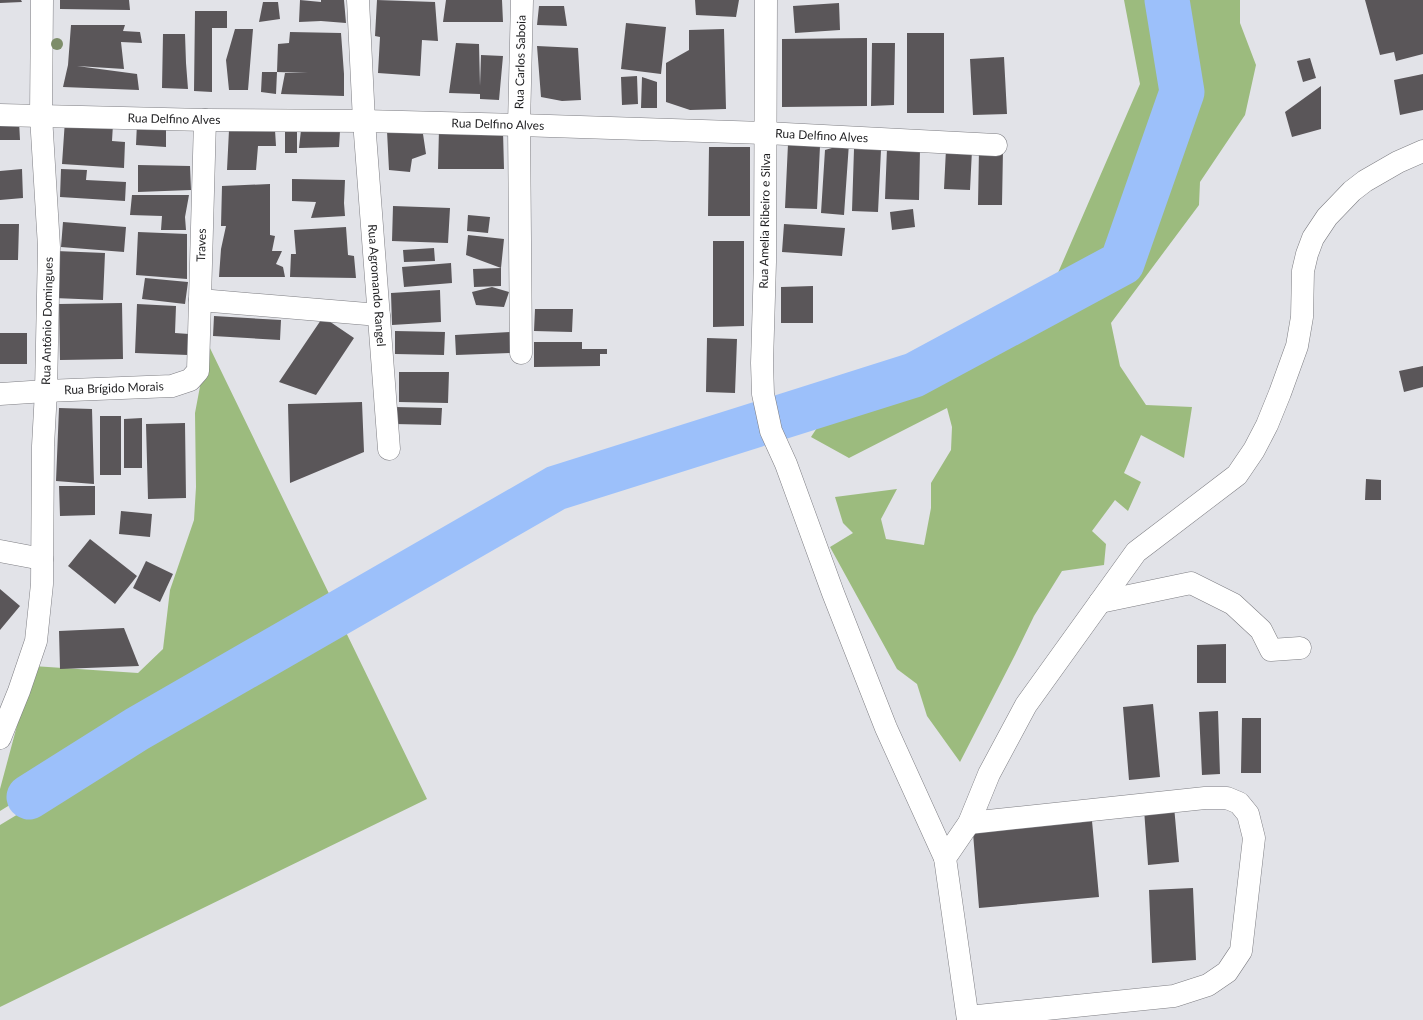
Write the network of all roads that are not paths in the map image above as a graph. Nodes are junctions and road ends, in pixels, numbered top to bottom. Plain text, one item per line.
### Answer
1 (42, 0) edge
2 (358, 0) edge
3 (522, 0) edge
4 (766, 0) edge
5 (0, 115) edge
6 (41, 116) junction
7 (205, 120) junction
8 (364, 122) junction
9 (519, 125) junction
10 (766, 133) junction
11 (996, 145) dead end
12 (1423, 151) edge
13 (200, 300) junction
14 (379, 315) junction
15 (521, 353) dead end
16 (198, 370) joint
17 (46, 391) junction
18 (0, 394) edge
19 (389, 449) dead end
20 (0, 551) edge
21 (42, 559) junction
22 (1100, 602) junction
23 (1300, 648) dead end
24 (0, 738) edge
25 (969, 823) junction
26 (945, 858) junction
27 (968, 1018) edge

1 - 6 street, Rua Antônio Domingues
2 - 8 street, Rua Agromando Rangel
3 - 9 street, Rua Carlos Saboia
4 - 10 street, Rua Amelia Ribeiro e Silva
5 - 6 street, Rua Delfino Alves
6 - 7 street, Rua Delfino Alves
6 - 17 street, Rua Antônio Domingues
7 - 8 street, Rua Delfino Alves
7 - 13 street, Traves
8 - 9 street, Rua Delfino Alves
8 - 14 street, Rua Agromando Rangel
9 - 10 street, Rua Delfino Alves
9 - 15 street, Rua Carlos Saboia
10 - 11 street, Rua Delfino Alves
10 - 26 street, Rua Amelia Ribeiro e Silva
12 - 22 street
13 - 14 street
13 - 16 street, Traves
14 - 19 street, Rua Agromando Rangel
16 - 17 street, Rua Brígido Morais
17 - 18 street, Rua Brígido Morais
17 - 21 street, Rua Antônio Domingues
20 - 21 street
21 - 24 street, Rua Antônio Domingues
22 - 23 street
22 - 25 street
25 - 26 street
25 - 27 street
26 - 27 street, Rua Amelia Ribeiro e Silva

